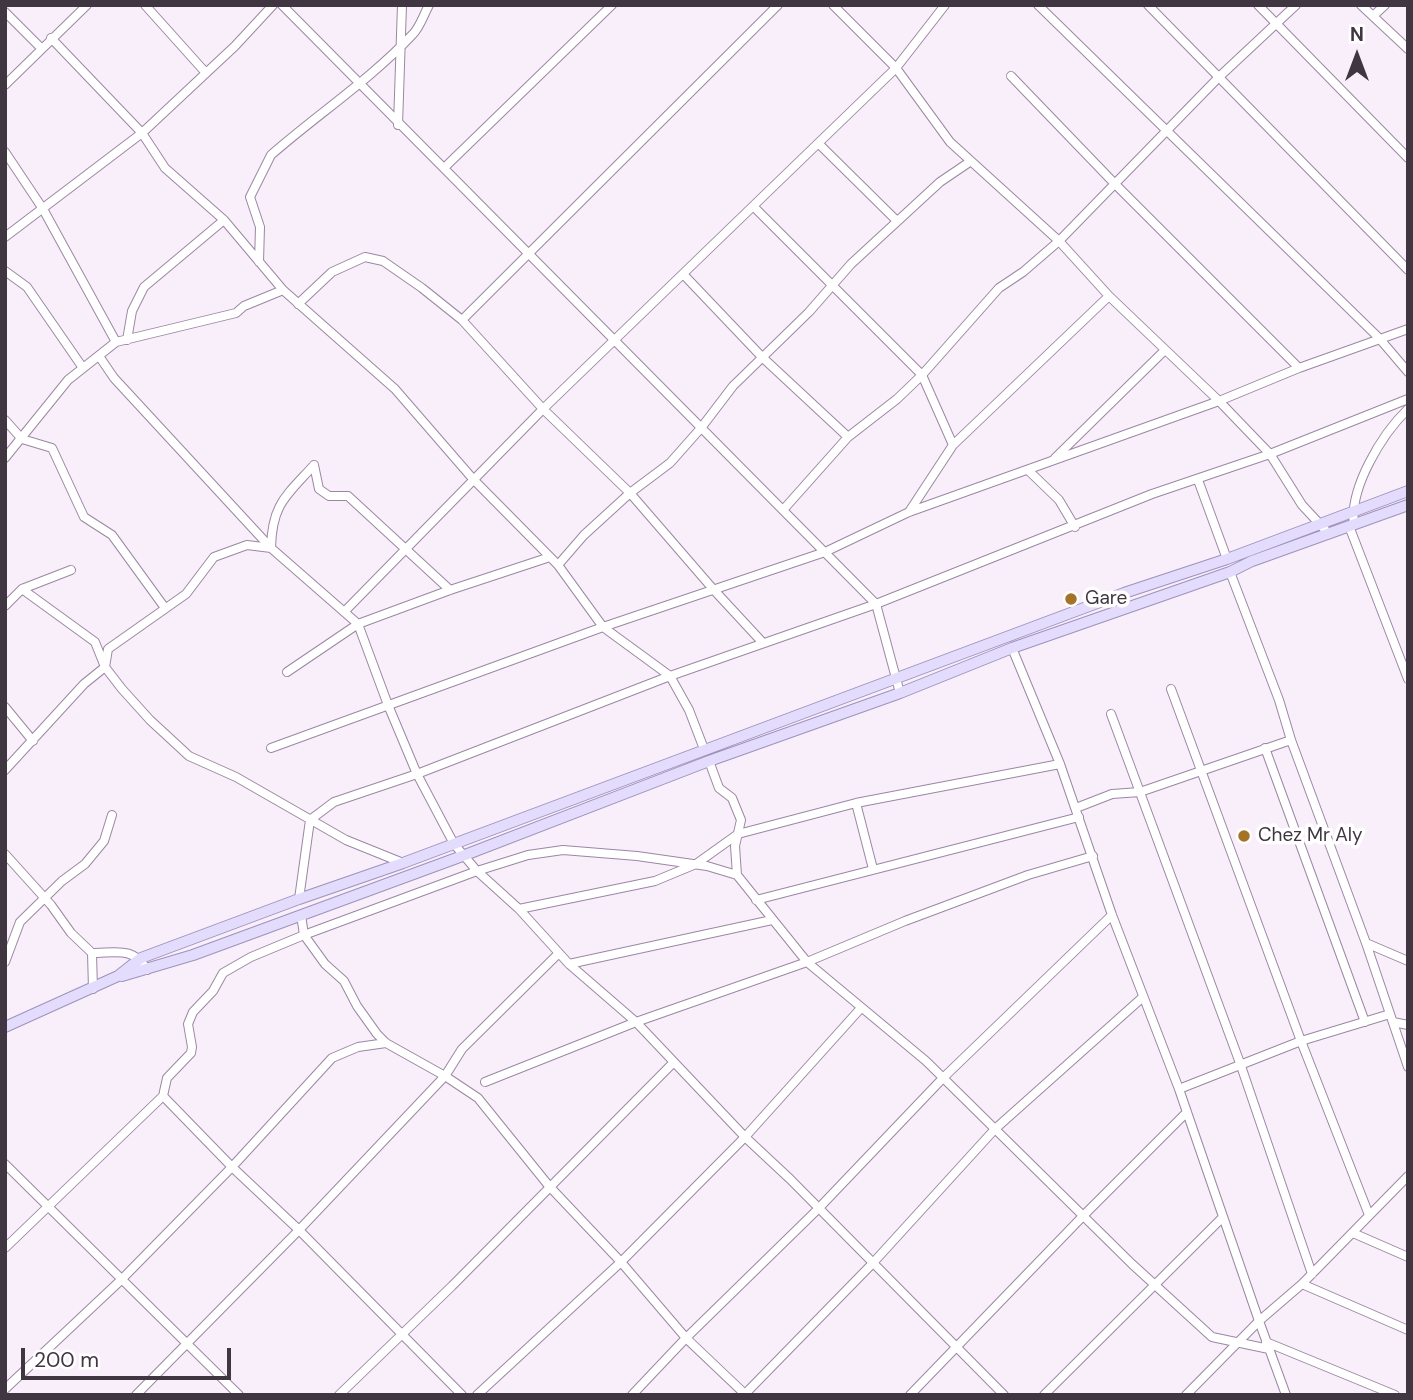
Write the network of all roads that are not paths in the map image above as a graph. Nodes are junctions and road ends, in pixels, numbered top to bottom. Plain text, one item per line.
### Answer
1 (87, 5) edge
2 (145, 5) edge
3 (273, 5) edge
4 (282, 5) edge
5 (402, 5) edge
6 (429, 5) edge
7 (612, 5) edge
8 (778, 5) edge
9 (833, 5) edge
10 (946, 5) edge
11 (1038, 5) edge
12 (1148, 5) edge
13 (1258, 5) edge
14 (1296, 5) edge
15 (1361, 5) edge
16 (1385, 5) edge
17 (5, 12) edge
18 (1373, 16) junction
19 (1277, 25) junction
20 (51, 38) junction
21 (401, 44) junction
22 (41, 48) junction
23 (1408, 49) edge
24 (896, 68) junction
25 (206, 73) junction
26 (1011, 76) dead end
27 (1219, 77) junction
28 (5, 85) edge
29 (359, 85) junction
30 (398, 125) junction
31 (1166, 131) junction
32 (142, 133) junction
33 (819, 144) junction
34 (5, 152) edge
35 (1408, 158) edge
36 (971, 161) junction
37 (444, 168) junction
38 (1115, 184) junction
39 (754, 207) junction
40 (43, 209) junction
41 (223, 220) junction
42 (897, 221) junction
43 (5, 237) edge
44 (1059, 241) junction
45 (527, 253) junction
46 (259, 262) junction
47 (1408, 270) edge
48 (5, 271) edge
49 (683, 274) junction
50 (832, 286) junction
51 (283, 290) junction
52 (1109, 296) junction
53 (298, 304) junction
54 (462, 320) junction
55 (1408, 328) edge
56 (1379, 338) junction
57 (127, 340) junction
58 (613, 341) junction
59 (116, 342) junction
60 (1166, 350) junction
61 (99, 356) junction
62 (762, 357) junction
63 (83, 368) junction
64 (1299, 368) junction
65 (1408, 372) edge
66 (922, 374) junction
67 (1408, 399) edge
68 (1219, 401) junction
69 (543, 408) junction
70 (1408, 409) edge
71 (5, 420) edge
72 (701, 428) junction
73 (848, 437) junction
74 (22, 439) junction
75 (953, 445) junction
76 (1270, 454) junction
77 (5, 458) edge
78 (1052, 460) junction
79 (1029, 471) junction
80 (473, 479) junction
81 (1198, 480) junction
82 (1408, 491) edge
83 (630, 493) junction
84 (1408, 505) edge
85 (783, 510) junction
86 (1352, 511) junction
87 (909, 512) junction
88 (1320, 523) junction
89 (1351, 526) junction
90 (1075, 527) junction
91 (1329, 534) junction
92 (271, 548) junction
93 (407, 549) junction
94 (825, 552) junction
95 (550, 557) junction
96 (1227, 559) junction
97 (558, 565) junction
98 (71, 570) dead end
99 (1230, 572) junction
100 (22, 589) junction
101 (713, 589) junction
102 (450, 590) junction
103 (876, 604) junction
104 (5, 606) edge
105 (165, 608) junction
106 (344, 612) junction
107 (358, 624) junction
108 (603, 627) junction
109 (1007, 636) junction
110 (763, 643) junction
111 (1012, 648) junction
112 (105, 667) junction
113 (288, 672) dead end
114 (670, 676) junction
115 (895, 679) junction
116 (1408, 679) edge
117 (1171, 688) dead end
118 (900, 693) junction
119 (388, 705) junction
120 (5, 707) edge
121 (1111, 714) dead end
122 (1291, 740) junction
123 (33, 741) junction
124 (271, 748) dead end
125 (1265, 748) junction
126 (704, 749) junction
127 (709, 761) junction
128 (1060, 764) junction
129 (5, 770) edge
130 (1202, 770) junction
131 (417, 774) junction
132 (1140, 792) junction
133 (856, 803) junction
134 (1076, 808) junction
135 (112, 815) dead end
136 (1079, 817) junction
137 (310, 820) junction
138 (738, 834) junction
139 (454, 844) junction
140 (5, 854) edge
141 (465, 855) junction
142 (1093, 856) junction
143 (403, 863) junction
144 (696, 864) junction
145 (873, 869) junction
146 (478, 871) junction
147 (737, 875) junction
148 (45, 898) junction
149 (299, 899) junction
150 (756, 900) junction
151 (519, 909) junction
152 (302, 915) junction
153 (1112, 915) junction
154 (772, 920) junction
155 (304, 935) junction
156 (1366, 943) junction
157 (92, 953) junction
158 (559, 953) junction
159 (141, 958) junction
160 (1408, 961) edge
161 (5, 962) edge
162 (807, 962) junction
163 (569, 964) junction
164 (147, 970) junction
165 (118, 976) junction
166 (93, 989) junction
167 (1143, 997) junction
168 (861, 1008) junction
169 (1392, 1018) junction
170 (1365, 1021) junction
171 (636, 1022) junction
172 (1408, 1025) edge
173 (5, 1027) edge
174 (1301, 1041) junction
175 (386, 1044) junction
176 (673, 1063) junction
177 (1240, 1063) junction
178 (1408, 1067) edge
179 (444, 1076) junction
180 (943, 1078) junction
181 (485, 1082) dead end
182 (1179, 1088) junction
183 (163, 1096) junction
184 (1187, 1112) junction
185 (995, 1129) junction
186 (745, 1137) junction
187 (5, 1164) edge
188 (232, 1167) junction
189 (1406, 1179) edge
190 (549, 1186) junction
191 (48, 1205) junction
192 (818, 1209) junction
193 (1369, 1215) junction
194 (1083, 1216) junction
195 (1223, 1216) junction
196 (299, 1230) junction
197 (1353, 1233) junction
198 (5, 1248) edge
199 (1408, 1257) edge
200 (621, 1262) junction
201 (872, 1264) junction
202 (1312, 1274) junction
203 (121, 1280) junction
204 (1154, 1283) junction
205 (1302, 1284) junction
206 (1259, 1321) junction
207 (1408, 1330) edge
208 (402, 1336) junction
209 (686, 1338) junction
210 (1238, 1342) junction
211 (187, 1345) junction
212 (1268, 1346) junction
213 (957, 1348) junction
214 (5, 1389) edge
215 (745, 1394) edge
216 (136, 1395) edge
217 (239, 1395) edge
218 (340, 1395) edge
219 (462, 1395) edge
220 (477, 1395) edge
221 (632, 1395) edge
222 (910, 1395) edge
223 (1004, 1395) edge
224 (1044, 1395) edge
225 (1186, 1395) edge
226 (1286, 1395) edge
227 (1395, 1395) edge

1 - 20 street
2 - 25 street
3 - 25 street
4 - 29 street
5 - 21 street
6 - 21 street
7 - 37 street
8 - 45 street
9 - 24 street
10 - 24 street
11 - 31 street
12 - 27 street
13 - 19 street
14 - 19 street
15 - 18 street
16 - 18 street
17 - 22 street
18 - 23 street
19 - 27 street
19 - 35 street
20 - 22 street
20 - 32 street
21 - 29 street
21 - 30 street
22 - 28 street
24 - 33 street
24 - 36 street
25 - 32 street
26 - 38 street
27 - 31 street
27 - 47 street
29 - 30 street
29 - 46 street
30 - 37 street
31 - 38 street
31 - 56 street
32 - 40 street
32 - 41 street
33 - 39 street
33 - 42 street
34 - 40 street
36 - 42 street
36 - 44 street
37 - 45 street
38 - 44 street
38 - 64 street
39 - 49 street
39 - 50 street
40 - 43 street
40 - 59 street
41 - 46 street
41 - 57 street
42 - 50 street
44 - 52 street
44 - 66 street
45 - 54 street
45 - 58 street
46 - 51 street
48 - 63 street
49 - 58 street
49 - 62 street
50 - 62 street
50 - 66 street
51 - 53 street
51 - 57 street
52 - 60 street
52 - 75 street
53 - 54 street
53 - 80 street
54 - 69 street
55 - 56 street
56 - 64 street
56 - 65 street
57 - 59 street
58 - 69 street
58 - 72 street
59 - 61 street
60 - 68 street
60 - 78 street
61 - 63 street
61 - 92 street
62 - 72 street
62 - 73 street
63 - 74 street
64 - 68 street
66 - 73 street
66 - 75 street
67 - 76 street
68 - 76 street
68 - 78 street
69 - 80 street
69 - 83 street
70 - 86 street
71 - 74 street
72 - 83 street
72 - 85 street
73 - 85 street
74 - 77 street
74 - 105 street
75 - 87 street
76 - 81 street
76 - 88 street
78 - 79 street
79 - 87 street
79 - 90 street
80 - 93 street
80 - 95 street
81 - 90 street
81 - 96 street
82 - 86 main road
83 - 97 street
83 - 101 street
84 - 89 main road
85 - 94 street
86 - 88 main road
86 - 89 street
87 - 94 street
88 - 91 street
88 - 96 main road
89 - 91 main road
89 - 116 street
90 - 103 street
91 - 99 main road
92 - 93 street
92 - 105 street
92 - 106 street
93 - 102 street
93 - 106 street
94 - 101 street
94 - 103 street
95 - 97 street
95 - 102 street
96 - 109 main road
97 - 108 street
98 - 100 street
99 - 111 main road
99 - 122 street
100 - 104 street
100 - 112 street
101 - 108 street
101 - 110 street
102 - 107 street
103 - 110 street
103 - 115 street
105 - 112 street
106 - 107 street
107 - 113 street
107 - 119 street
108 - 114 street
108 - 119 street
109 - 111 main road
109 - 115 main road
110 - 114 street
111 - 118 main road
111 - 128 street
112 - 123 street
112 - 137 street
114 - 126 street
114 - 131 street
115 - 118 street
115 - 126 main road
117 - 130 street
118 - 127 main road
119 - 124 street
119 - 131 street
120 - 123 street
121 - 132 street
122 - 125 street
122 - 156 street
123 - 129 street
125 - 130 street
125 - 170 street
126 - 139 main road
127 - 138 street
127 - 141 main road
128 - 133 street
128 - 134 street
130 - 132 street
130 - 174 street
131 - 137 street
131 - 139 street
132 - 134 street
132 - 177 street
133 - 138 street
133 - 145 street
134 - 136 street
135 - 148 street
136 - 142 street
136 - 145 street
137 - 143 street
137 - 149 street
138 - 144 street
138 - 147 street
139 - 141 street
139 - 143 main road
140 - 148 street
141 - 146 street
141 - 152 main road
142 - 153 street
142 - 162 street
143 - 149 main road
144 - 146 street
144 - 147 street
144 - 151 street
145 - 150 street
146 - 151 street
146 - 155 street
147 - 150 street
148 - 157 street
148 - 161 street
149 - 159 main road
150 - 154 street
151 - 158 street
152 - 155 street
152 - 164 main road
153 - 167 street
153 - 180 street
154 - 162 street
154 - 163 street
155 - 175 street
155 - 183 street
156 - 160 street
156 - 169 street
157 - 159 street
157 - 166 street
158 - 163 street
158 - 179 street
159 - 164 street
159 - 165 main road
162 - 168 street
162 - 171 street
163 - 171 street
164 - 165 main road
165 - 166 main road
166 - 173 main road
167 - 182 street
167 - 185 street
168 - 180 street
168 - 186 street
169 - 170 street
169 - 172 street
169 - 178 street
170 - 174 street
171 - 176 street
171 - 181 street
174 - 177 street
174 - 193 street
175 - 179 street
175 - 188 street
176 - 186 street
176 - 190 street
177 - 182 street
177 - 202 street
179 - 190 street
179 - 196 street
180 - 185 street
180 - 192 street
182 - 184 street
183 - 188 street
183 - 191 street
184 - 194 street
184 - 195 street
185 - 194 street
185 - 201 street
186 - 192 street
186 - 200 street
187 - 191 street
188 - 196 street
188 - 203 street
189 - 193 street
190 - 200 street
190 - 208 street
191 - 198 street
191 - 203 street
192 - 201 street
192 - 209 street
193 - 197 street
194 - 204 street
194 - 213 street
195 - 204 street
195 - 206 street
196 - 208 street
196 - 211 street
197 - 199 street
197 - 202 street
200 - 209 street
200 - 220 street
201 - 213 street
201 - 215 street
202 - 205 street
203 - 211 street
203 - 214 street
204 - 210 street
204 - 224 street
205 - 206 street
205 - 207 street
206 - 210 street
206 - 212 street
208 - 218 street
208 - 219 street
209 - 215 street
209 - 221 street
210 - 212 street
210 - 225 street
211 - 216 street
211 - 217 street
212 - 226 street
212 - 227 street
213 - 222 street
213 - 223 street

